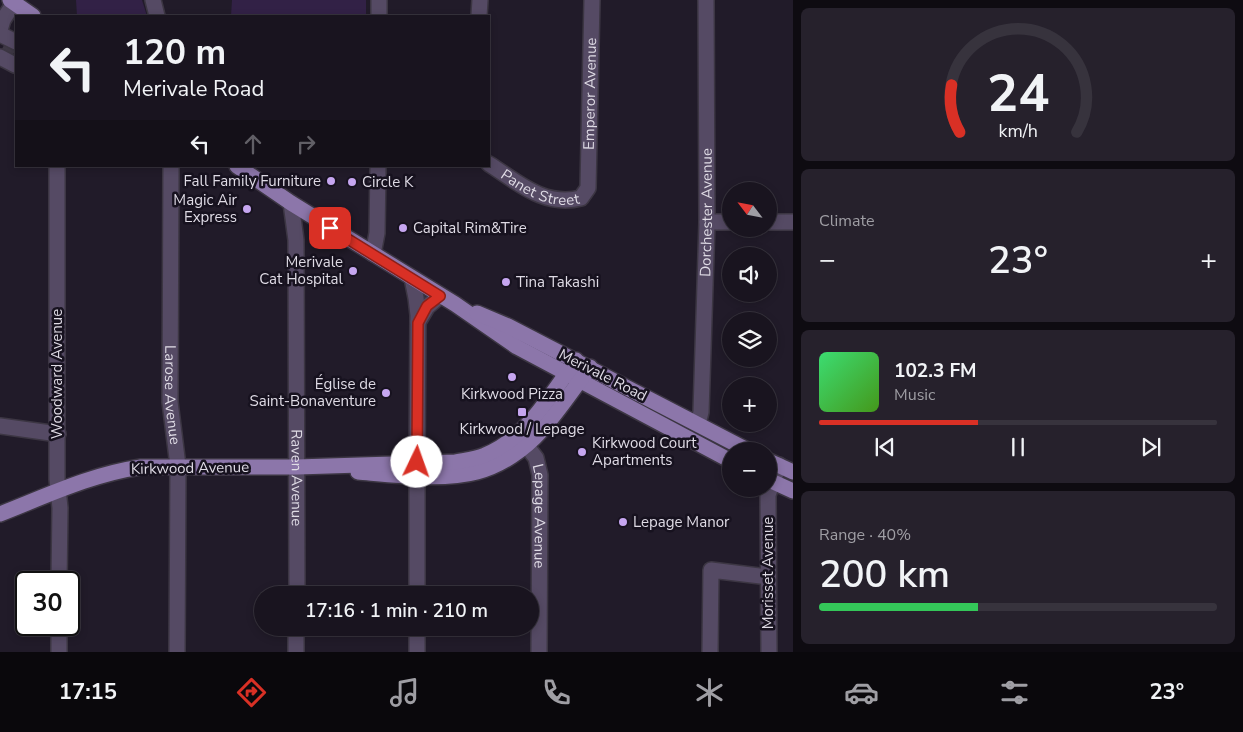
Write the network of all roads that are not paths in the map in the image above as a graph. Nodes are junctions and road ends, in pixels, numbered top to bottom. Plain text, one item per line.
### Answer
1 (154, 0) edge
2 (379, 0) edge
3 (480, 0) edge
4 (592, 0) edge
5 (706, 0) edge
6 (12, 1) edge
7 (32, 15) edge
8 (157, 15) edge
9 (379, 15) edge
10 (479, 15) edge
11 (0, 30) edge
12 (490, 165) edge
13 (57, 167) edge
14 (171, 167) edge
15 (238, 167) edge
16 (378, 167) edge
17 (588, 188) joint
18 (291, 203) junction
19 (316, 219) junction
20 (707, 222) junction
21 (722, 222) edge
22 (778, 222) edge
23 (793, 222) edge
24 (296, 240) junction
25 (373, 254) junction
26 (412, 278) junction
27 (440, 296) junction
28 (455, 304) junction
29 (418, 323) junction
30 (576, 360) junction
31 (590, 367) junction
32 (566, 374) junction
33 (580, 381) junction
34 (698, 424) junction
35 (0, 426) edge
36 (58, 434) junction
37 (732, 442) edge
38 (526, 445) junction
39 (722, 456) edge
40 (777, 464) edge
41 (178, 466) junction
42 (297, 467) junction
43 (417, 469) junction
44 (793, 472) edge
45 (777, 483) edge
46 (793, 489) edge
47 (58, 492) junction
48 (768, 497) edge
49 (0, 514) edge
50 (59, 571) edge
51 (768, 577) junction
52 (297, 586) edge
53 (416, 586) edge
54 (59, 636) edge
55 (296, 636) edge
56 (417, 636) edge
57 (59, 652) edge
58 (177, 652) edge
59 (296, 652) edge
60 (417, 652) edge
61 (539, 652) edge
62 (710, 652) edge
63 (769, 652) edge

1 - 8 street
2 - 9 street
3 - 10 street
4 - 17 street, Emperor Avenue
5 - 20 street, Dorchester Avenue
6 - 7 main road
6 - 11 street
12 - 17 street, Panet Street
13 - 36 street, Woodward Avenue
14 - 41 street, Larose Avenue
15 - 18 main road, Merivale Road
16 - 25 street
18 - 19 main road, Merivale Road
18 - 24 street, Raven Avenue
19 - 24 street
19 - 25 main road, Merivale Road
20 - 21 street
20 - 34 street, Dorchester Avenue
22 - 23 street
24 - 42 street, Raven Avenue
25 - 26 main road, Merivale Road
26 - 27 main road, Merivale Road
26 - 29 street
27 - 28 main road, Merivale Road
27 - 29 street
28 - 30 main road, Merivale Road
28 - 32 main road, Merivale Road
29 - 43 street
30 - 31 main road, Merivale Road
30 - 32 main road, Kirkwood Avenue
31 - 33 main road, Kirkwood Avenue
31 - 34 main road, Merivale Road
32 - 33 main road, Merivale Road
32 - 43 main road, Kirkwood Avenue
33 - 38 main road, Kirkwood Avenue
33 - 39 main road, Merivale Road
34 - 37 main road, Merivale Road
35 - 36 street
36 - 47 street, Woodward Avenue
38 - 43 main road, Kirkwood Avenue
38 - 61 street, Lepage Avenue
40 - 44 main road
41 - 42 main road, Kirkwood Avenue
41 - 47 main road, Kirkwood Avenue
41 - 58 street, Larose Avenue
42 - 43 main road, Kirkwood Avenue
42 - 52 street, Raven Avenue
43 - 53 street
45 - 46 main road
47 - 49 main road, Kirkwood Avenue
47 - 50 street, Woodward Avenue
48 - 51 street, Morisset Avenue
51 - 62 street
51 - 63 street, Morisset Avenue
54 - 57 street
55 - 59 street
56 - 60 street

